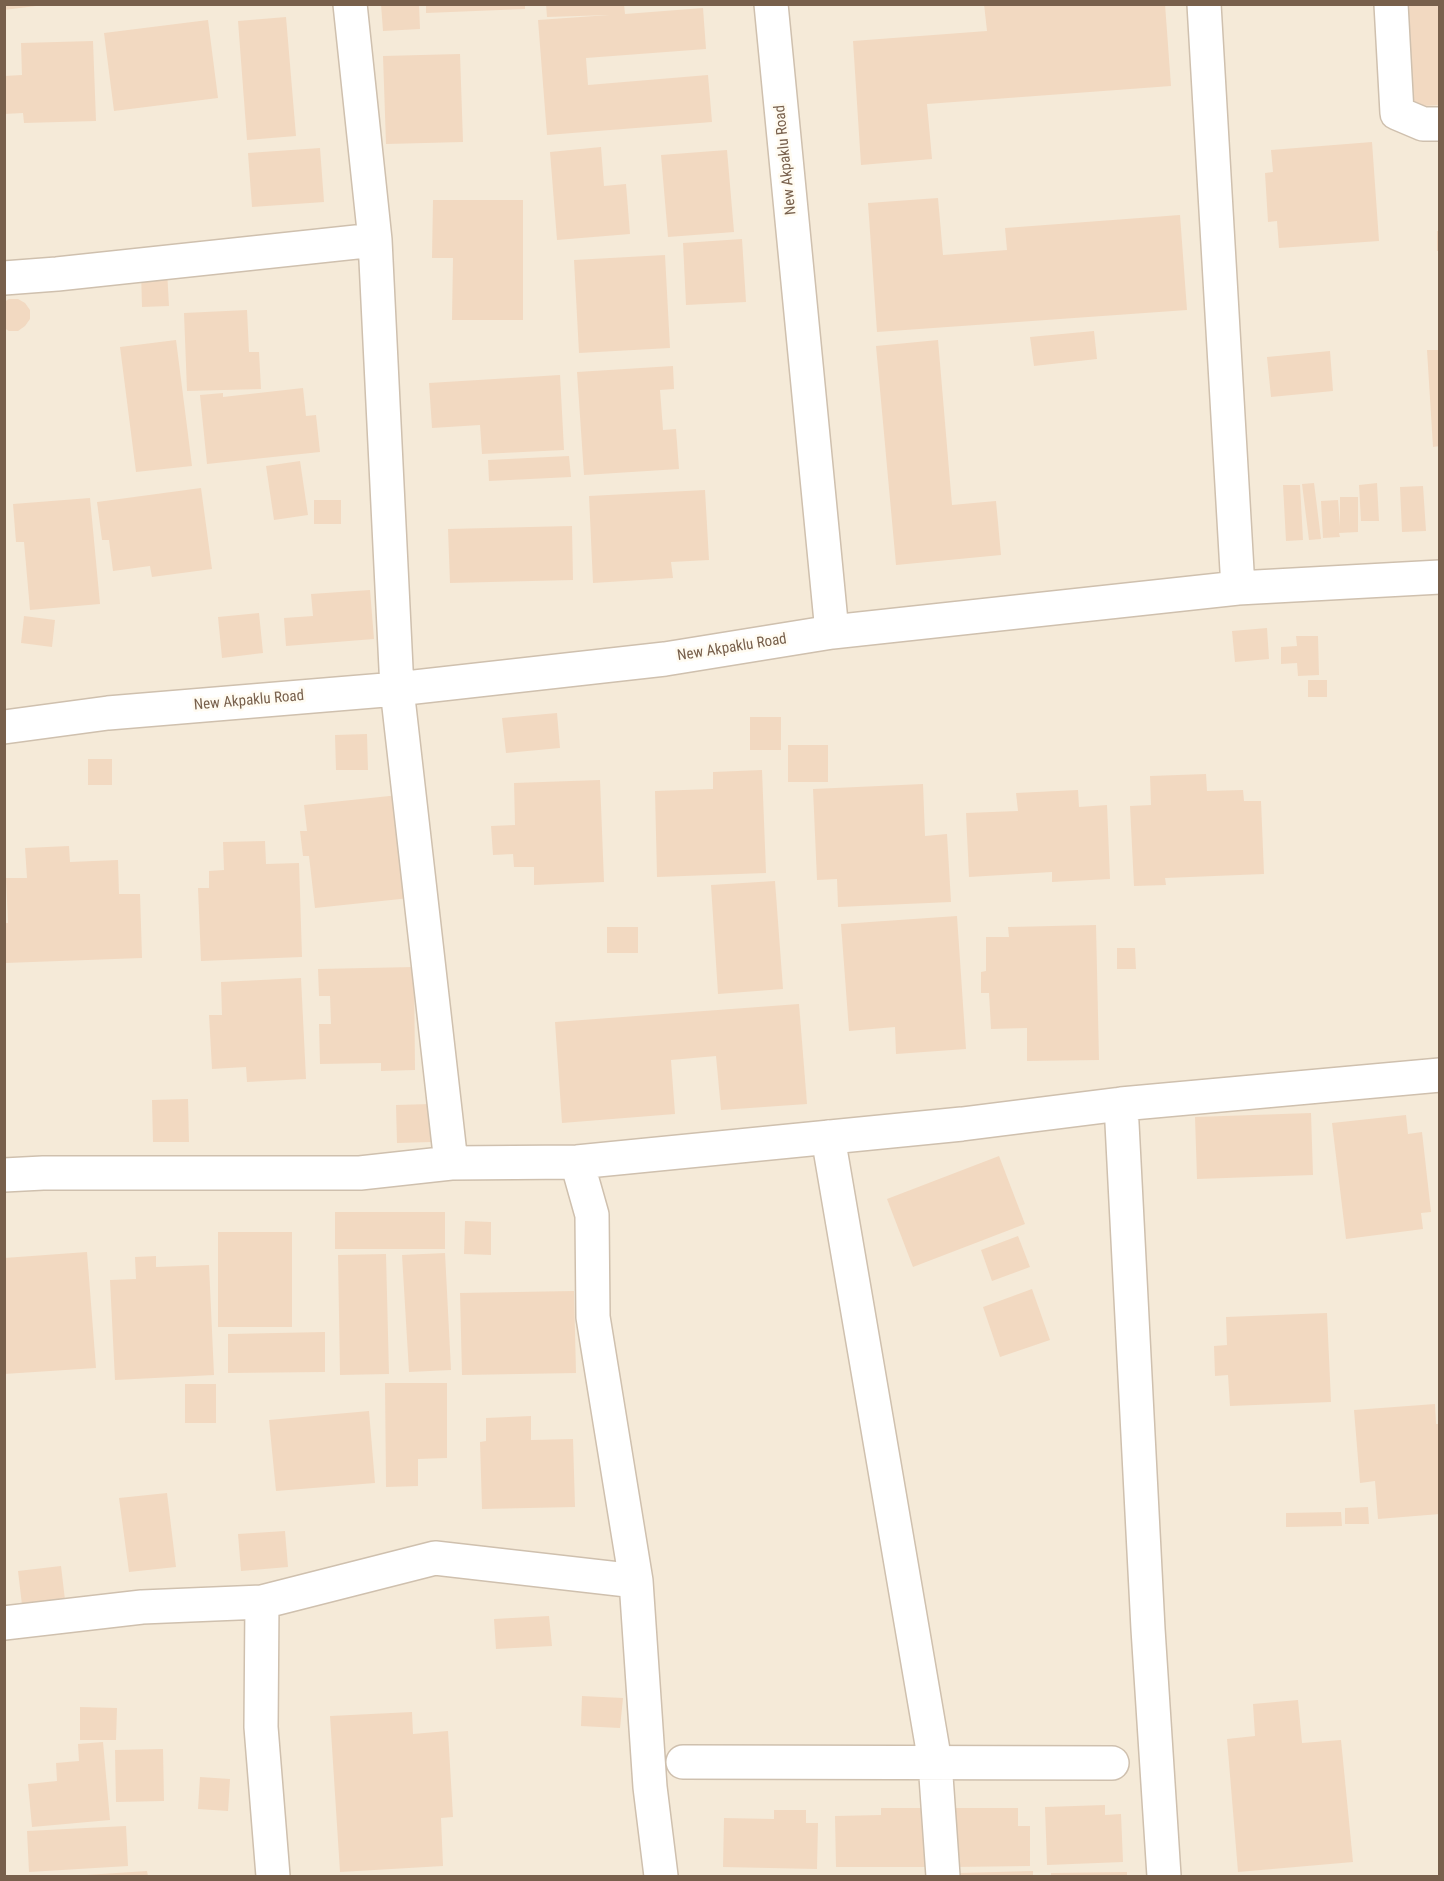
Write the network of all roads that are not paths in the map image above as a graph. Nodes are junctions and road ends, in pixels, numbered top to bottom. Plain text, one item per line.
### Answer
1 (350, 4) edge
2 (771, 4) edge
3 (1204, 4) edge
4 (1391, 4) edge
5 (1440, 124) edge
6 (375, 240) junction
7 (4, 278) edge
8 (1440, 577) edge
9 (1238, 588) junction
10 (832, 632) junction
11 (397, 689) junction
12 (4, 727) edge
13 (1440, 1075) edge
14 (1121, 1104) junction
15 (828, 1137) junction
16 (578, 1162) junction
17 (451, 1163) junction
18 (4, 1175) edge
19 (636, 1581) junction
20 (262, 1602) junction
21 (4, 1623) edge
22 (682, 1762) dead end
23 (935, 1762) junction
24 (1112, 1763) dead end
25 (273, 1876) edge
26 (661, 1876) edge
27 (943, 1876) edge
28 (1164, 1876) edge

1 - 6 street
2 - 10 street, New Akpaklu Road
3 - 9 street
4 - 5 street
6 - 7 street
6 - 11 street
8 - 9 street
9 - 10 street
10 - 11 street, New Akpaklu Road
11 - 12 street, New Akpaklu Road
11 - 17 street
13 - 14 street
14 - 15 street
14 - 28 street
15 - 16 street
15 - 23 street
16 - 17 street
16 - 19 street
17 - 18 street
19 - 20 street
19 - 26 street
20 - 21 street
20 - 25 street
22 - 23 street
23 - 24 street
23 - 27 street

